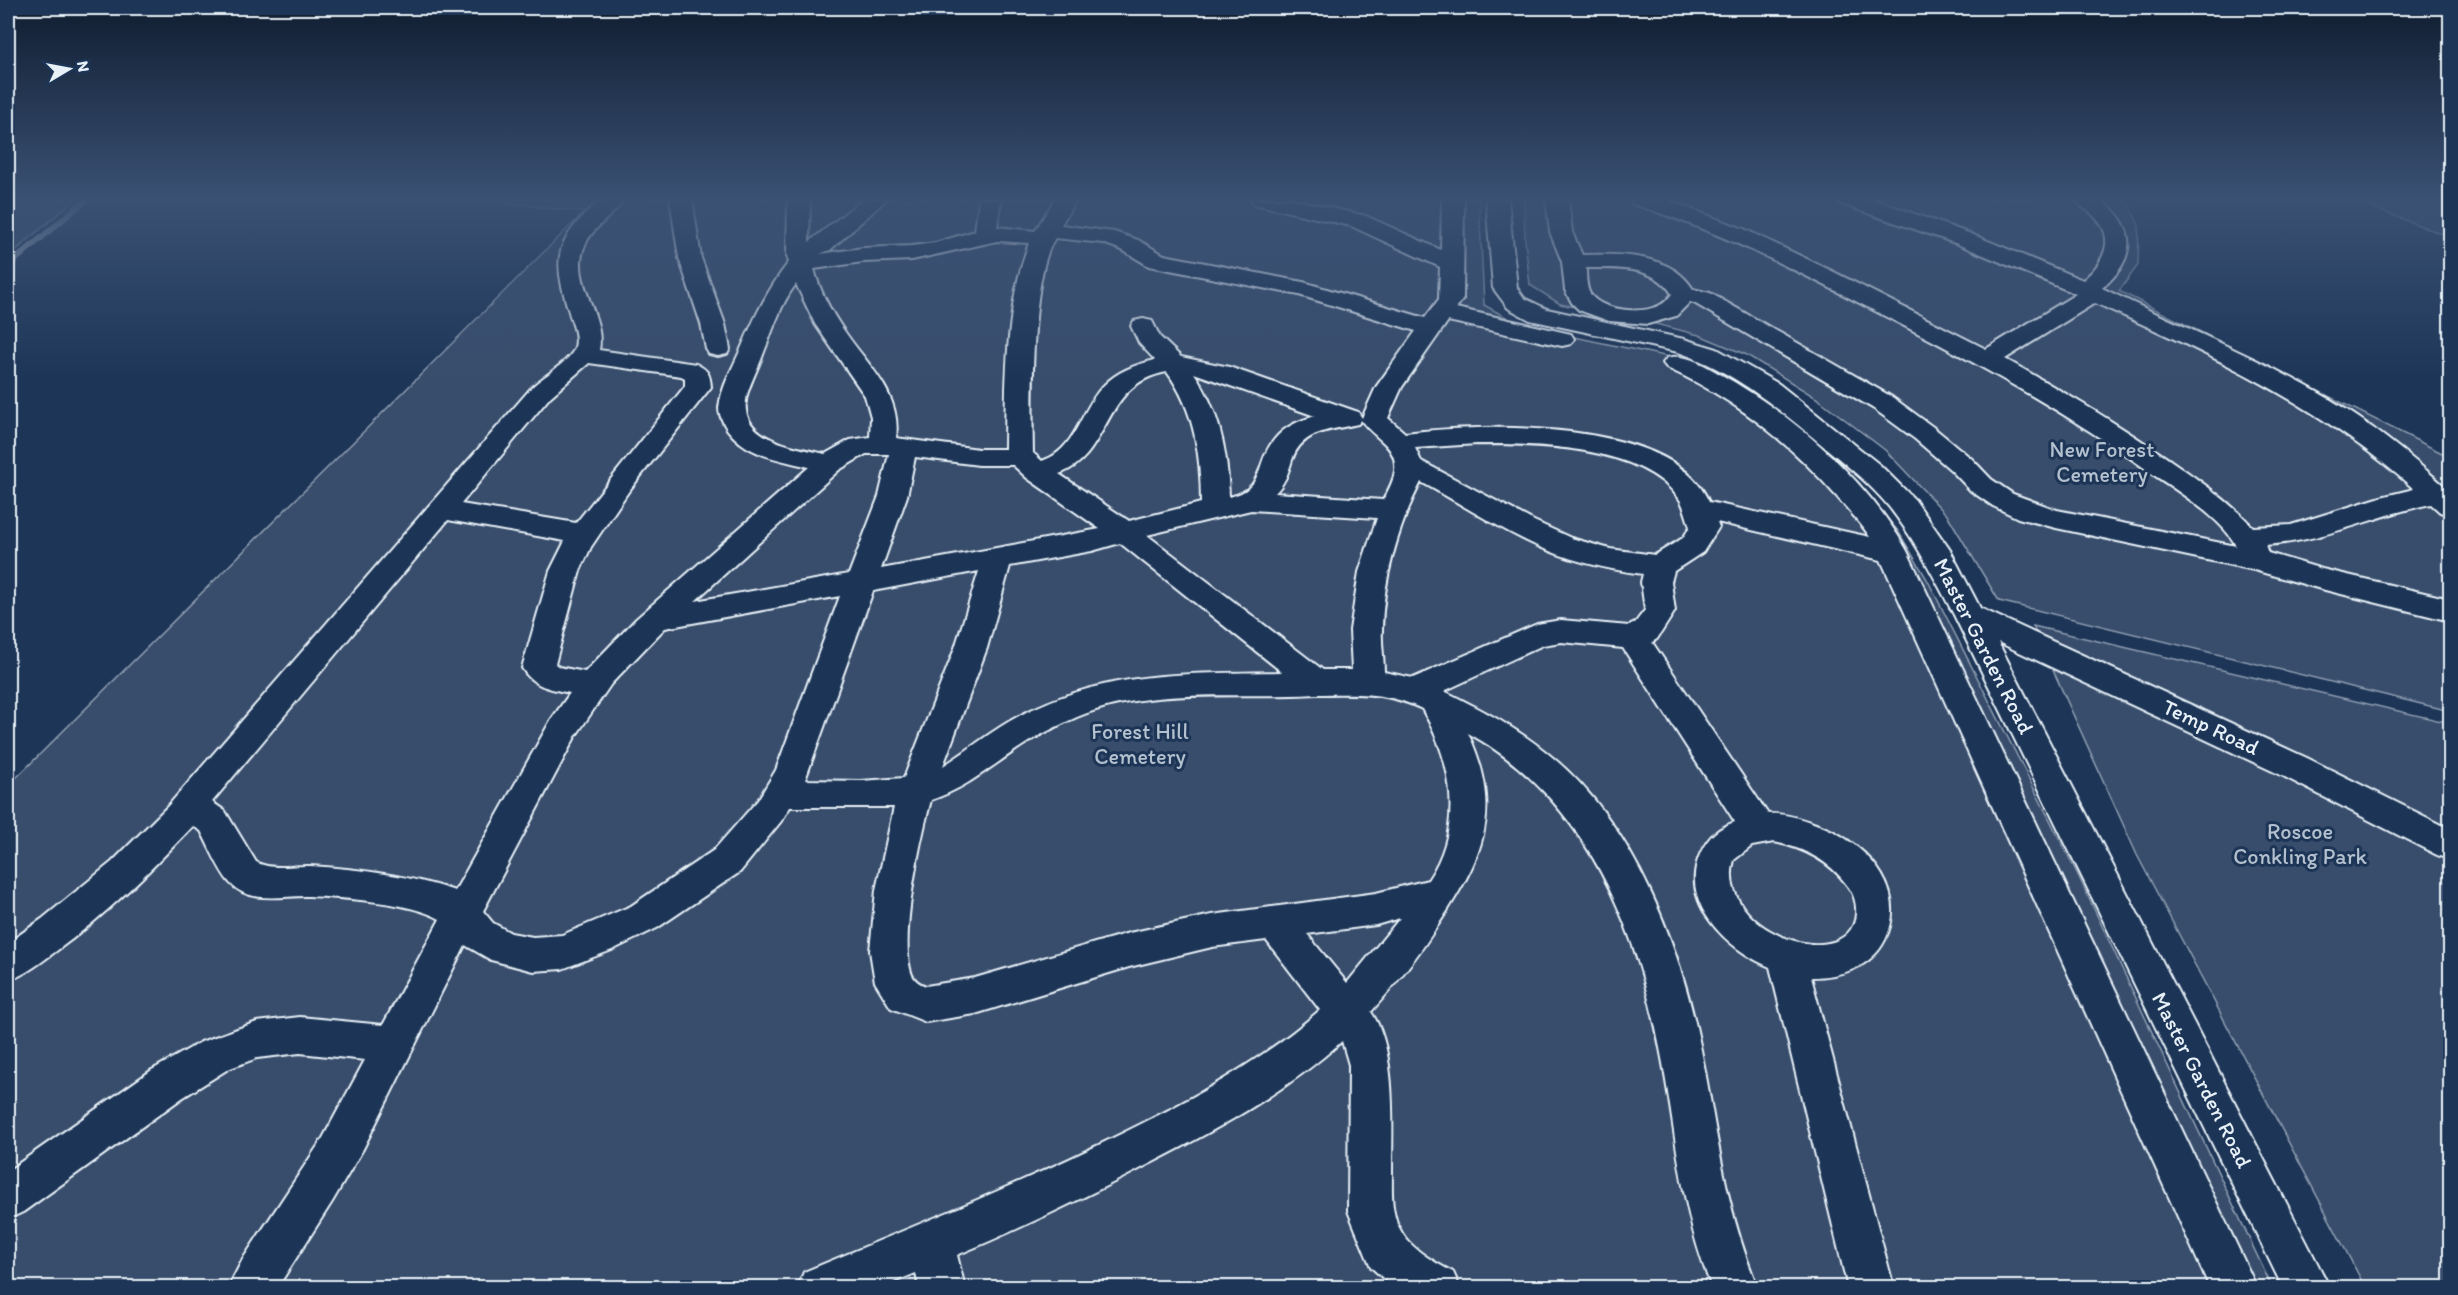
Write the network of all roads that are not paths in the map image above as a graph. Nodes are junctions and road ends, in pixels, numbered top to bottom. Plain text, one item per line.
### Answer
1 (570, 259) edge
2 (690, 259) edge
3 (806, 259) edge
4 (1035, 259) edge
5 (1154, 259) edge
6 (1443, 259) edge
7 (1451, 259) edge
8 (1502, 259) edge
9 (1790, 259) edge
10 (2015, 259) edge
11 (2114, 259) edge
12 (799, 260) junction
13 (1573, 262) joint
14 (1451, 263) junction
15 (2090, 291) junction
16 (1684, 294) junction
17 (1435, 320) junction
18 (759, 334) junction
19 (582, 355) junction
20 (1987, 359) junction
21 (705, 365) junction
22 (1174, 365) junction
23 (1129, 378) junction
24 (739, 381) junction
25 (1346, 418) junction
26 (1374, 420) junction
27 (893, 446) junction
28 (1405, 454) junction
29 (1028, 463) junction
30 (829, 464) junction
31 (1270, 495) junction
32 (2444, 500) edge
33 (1215, 508) junction
34 (441, 510) junction
35 (1393, 510) junction
36 (1703, 511) junction
37 (1125, 532) junction
38 (583, 534) junction
39 (2251, 549) junction
40 (1891, 552) junction
41 (998, 557) junction
42 (1658, 574) junction
43 (860, 583) junction
44 (2451, 609) edge
45 (1968, 615) junction
46 (656, 619) junction
47 (1633, 638) junction
48 (1316, 682) junction
49 (1369, 682) junction
50 (593, 686) junction
51 (1423, 696) junction
52 (916, 792) junction
53 (780, 793) junction
54 (190, 805) junction
55 (1759, 830) junction
56 (2451, 845) edge
57 (1440, 892) junction
58 (463, 914) junction
59 (1274, 922) junction
60 (1786, 955) junction
61 (8, 964) edge
62 (1347, 1011) junction
63 (394, 1045) junction
64 (8, 1197) edge
65 (916, 1251) junction
66 (251, 1287) edge
67 (820, 1287) edge
68 (868, 1287) edge
69 (942, 1287) edge
70 (1437, 1287) edge
71 (1735, 1287) edge
72 (1871, 1287) edge
73 (2234, 1287) edge
74 (2307, 1287) edge

1 - 19 street
2 - 21 street
3 - 12 street
4 - 29 street
5 - 17 street
6 - 14 street
7 - 14 street
8 - 45 street, Master Garden Road
9 - 20 street
10 - 15 street
11 - 15 street
12 - 18 street
12 - 27 street
13 - 16 street
13 - 16 street
14 - 17 street
15 - 20 street
15 - 32 street
16 - 39 street
17 - 26 street
17 - 40 street
18 - 21 street
18 - 24 street
19 - 21 street
19 - 34 street
20 - 39 street
21 - 24 street
21 - 38 street
22 - 23 street
22 - 23 street
22 - 25 street
22 - 33 street
23 - 29 street
24 - 30 street
25 - 26 street
25 - 31 street
26 - 28 street
27 - 29 street
27 - 30 street
27 - 43 street
28 - 35 street
28 - 36 street
28 - 42 street
29 - 37 street
30 - 46 street
31 - 33 street
31 - 35 street
32 - 39 street
33 - 37 street
34 - 38 street
34 - 54 street
35 - 49 street
36 - 40 street
36 - 42 street
37 - 41 street
37 - 48 street
38 - 50 street
39 - 44 street
40 - 73 street
41 - 43 street
41 - 52 street
42 - 47 street
43 - 46 street
43 - 53 street
45 - 56 street, Temp Road
45 - 74 street, Master Garden Road
46 - 50 street
47 - 51 street
47 - 55 street
48 - 49 street
48 - 52 street
49 - 51 street
50 - 58 street
51 - 57 street
51 - 71 street
52 - 53 street
52 - 59 street
53 - 58 street
54 - 58 street
54 - 61 street
55 - 60 street
55 - 60 street
57 - 59 street
57 - 62 street
58 - 63 street
59 - 62 street
60 - 72 street
62 - 65 street
62 - 70 street
63 - 64 street
63 - 66 street
65 - 67 street
65 - 68 street
65 - 69 street

